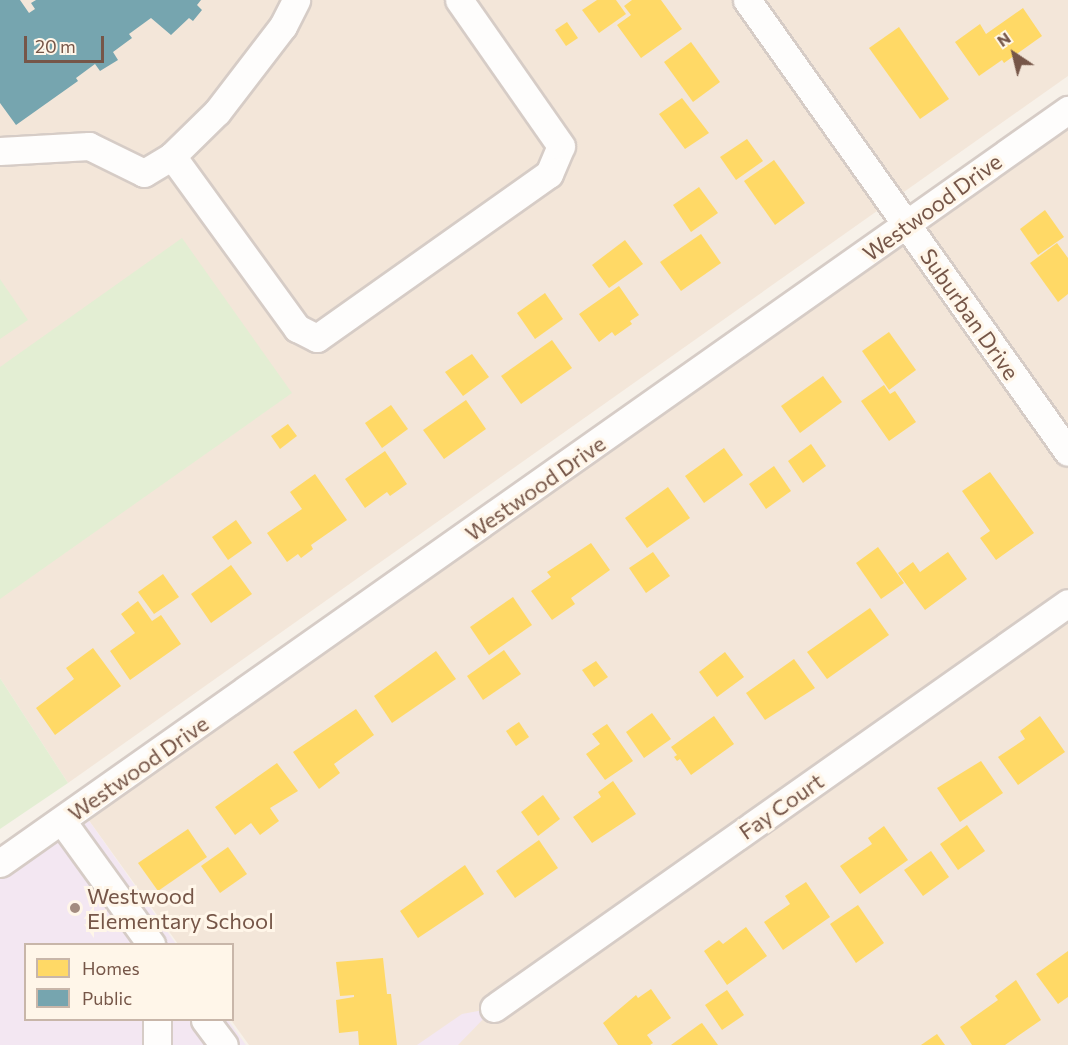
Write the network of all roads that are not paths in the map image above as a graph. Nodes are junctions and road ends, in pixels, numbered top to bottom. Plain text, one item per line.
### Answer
1 (296, 0) edge
2 (459, 0) edge
3 (747, 0) edge
4 (1068, 110) edge
5 (0, 151) edge
6 (172, 156) junction
7 (907, 226) junction
8 (1068, 452) edge
9 (1068, 603) edge
10 (62, 821) junction
11 (0, 863) edge
12 (150, 943) edge
13 (494, 1008) dead end
14 (157, 1021) edge
15 (206, 1021) edge
16 (157, 1045) edge
17 (224, 1045) edge

1 - 6 street
2 - 6 street
3 - 7 street, Suburban Drive
4 - 7 street, Westwood Drive
5 - 6 street
7 - 8 street, Suburban Drive
7 - 10 street, Westwood Drive
9 - 13 street, Fay Court
10 - 11 street, Westwood Drive
10 - 12 street
14 - 16 street
15 - 17 street

